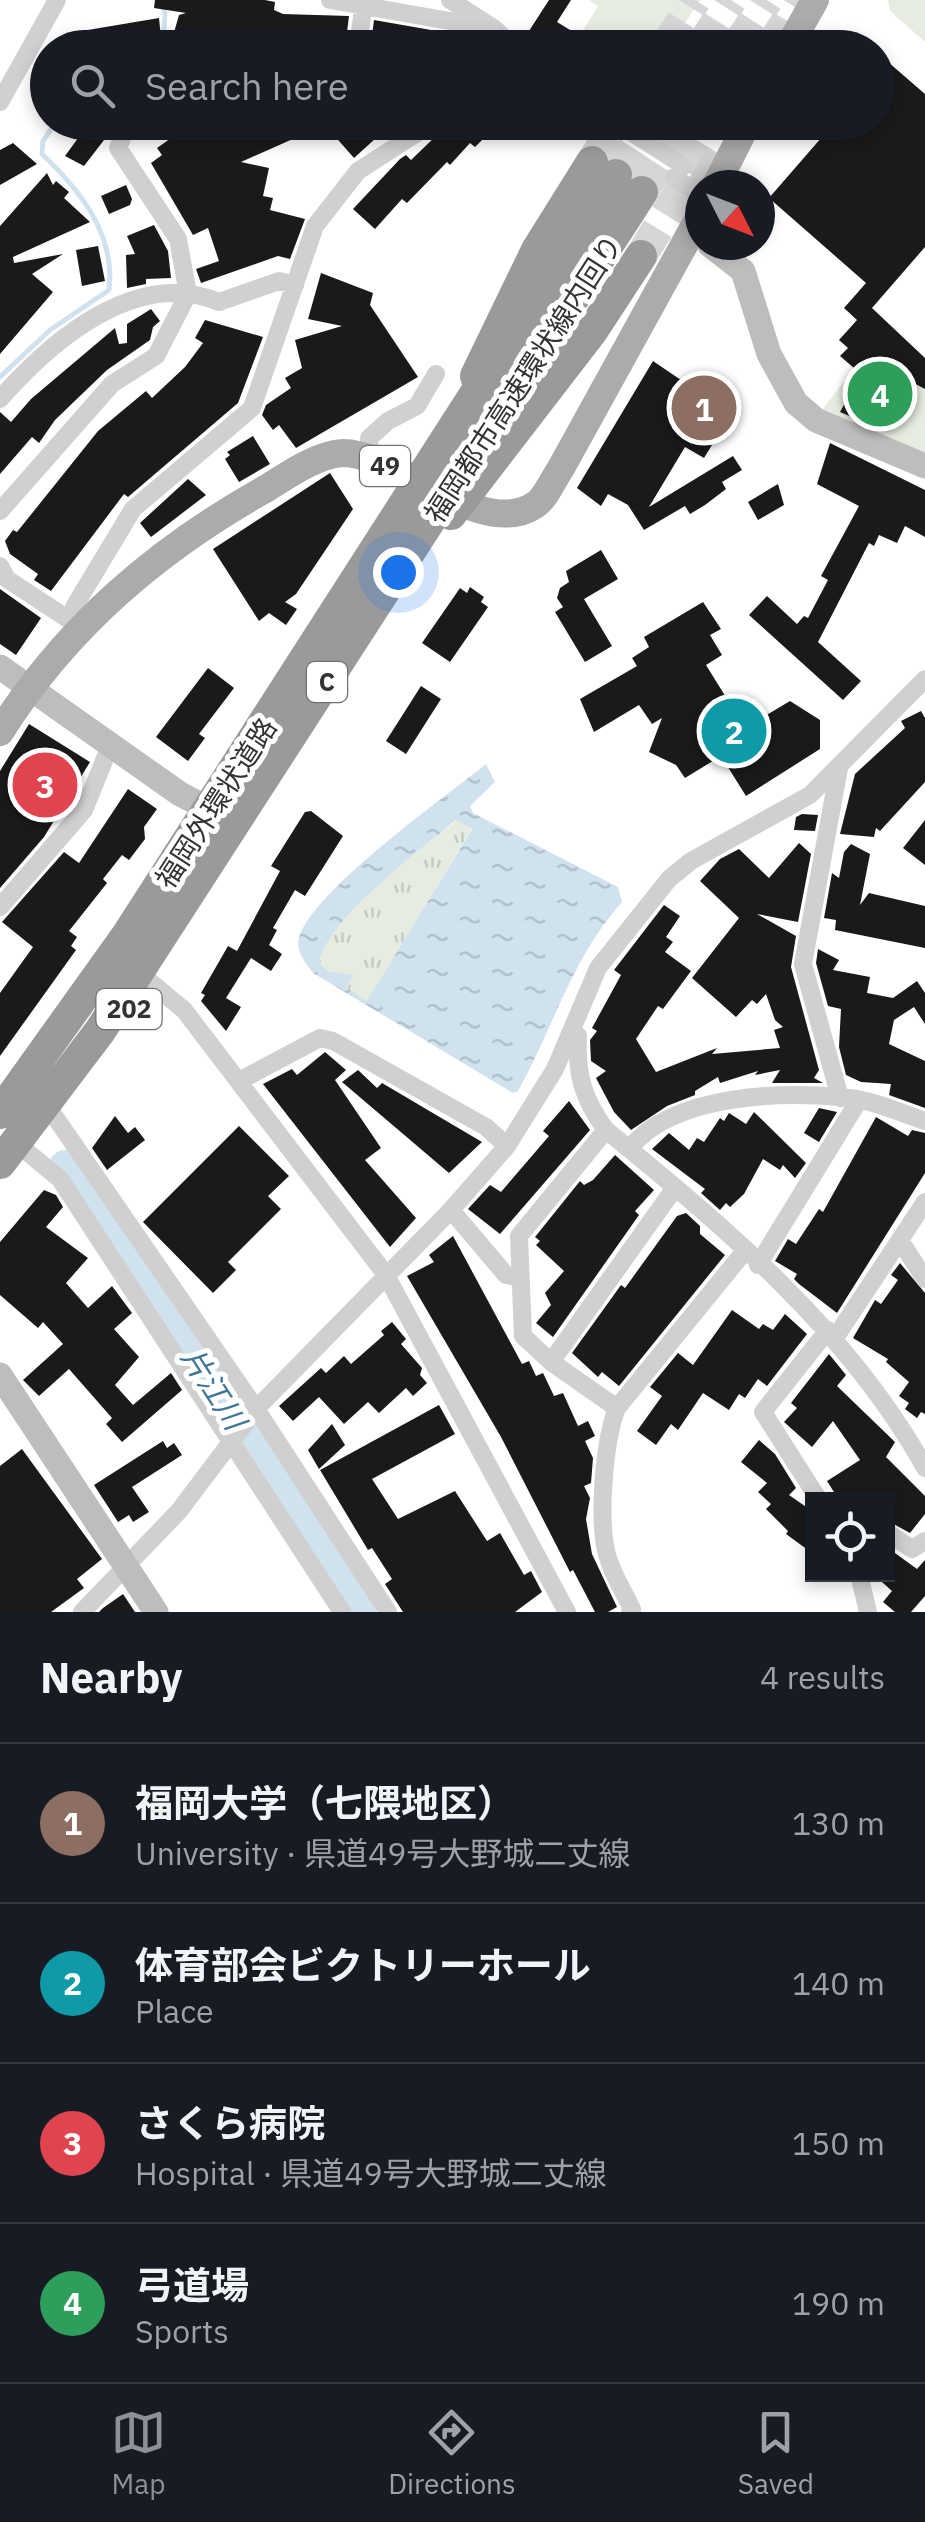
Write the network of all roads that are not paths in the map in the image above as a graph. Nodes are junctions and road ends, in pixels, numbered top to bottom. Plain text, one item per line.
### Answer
1 (57, 0) edge
2 (330, 0) edge
3 (450, 0) edge
4 (815, 0) edge
5 (363, 8) junction
6 (494, 29) joint
7 (40, 30) edge
8 (360, 30) edge
9 (798, 30) edge
10 (30, 48) edge
11 (0, 102) edge
12 (121, 140) edge
13 (406, 140) edge
14 (640, 140) edge
15 (735, 140) edge
16 (714, 170) edge
17 (617, 177) junction
18 (685, 180) edge
19 (641, 256) tunnel mouth
20 (685, 259) edge
21 (732, 260) edge
22 (295, 285) junction
23 (188, 294) junction
24 (436, 374) dead end
25 (0, 399) edge
26 (370, 457) junction
27 (925, 466) edge
28 (420, 486) junction
29 (460, 499) junction
30 (0, 511) edge
31 (0, 566) edge
32 (80, 627) junction
33 (0, 667) edge
34 (925, 679) edge
35 (28, 687) junction
36 (0, 732) edge
37 (110, 746) junction
38 (839, 768) junction
39 (212, 810) junction
40 (244, 828) junction
41 (0, 906) edge
42 (149, 981) junction
43 (571, 1034) junction
44 (239, 1081) junction
45 (13, 1082) edge
46 (850, 1099) junction
47 (53, 1114) junction
48 (1, 1116) edge
49 (925, 1121) edge
50 (606, 1130) junction
51 (507, 1146) junction
52 (629, 1149) junction
53 (13, 1157) edge
54 (0, 1180) edge
55 (674, 1189) junction
56 (925, 1202) edge
57 (451, 1210) junction
58 (901, 1242) junction
59 (752, 1258) junction
60 (386, 1274) junction
61 (518, 1277) junction
62 (925, 1279) edge
63 (832, 1334) junction
64 (551, 1362) junction
65 (0, 1374) edge
66 (617, 1408) junction
67 (256, 1409) junction
68 (230, 1441) junction
69 (925, 1468) edge
70 (814, 1492) edge
71 (895, 1537) edge
72 (925, 1542) edge
73 (126, 1563) junction
74 (860, 1582) edge
75 (82, 1612) edge
76 (156, 1612) edge
77 (342, 1612) edge
78 (388, 1612) edge
79 (568, 1612) edge
80 (630, 1612) edge
81 (868, 1612) edge

1 - 7 street
2 - 5 street
3 - 6 street
4 - 9 main road
5 - 6 street
5 - 8 street
10 - 11 street
12 - 23 street
13 - 22 street
14 - 18 street
15 - 16 main road
17 - 28 highway, 福岡外環状道路 / 202
17 - 48 highway, C, bridge
17 - 53 highway, 福岡都市高速環状線内回り / C, bridge
19 - 29 highway, 福岡外環状道路 / 202
20 - 29 main road, 49
21 - 27 street
22 - 23 street
22 - 32 street
23 - 25 street
23 - 30 street
24 - 26 street
26 - 28 main road, 49
26 - 32 main road, 49
28 - 29 main road, 49
28 - 39 highway, 福岡外環状道路 / 202
29 - 40 highway, 福岡外環状道路 / 202
31 - 32 street
32 - 35 main road, 49
33 - 35 street
34 - 38 street
35 - 36 main road, 49
35 - 37 street
37 - 39 street
37 - 41 street
38 - 43 street
38 - 46 street
39 - 40 street
39 - 45 highway, 福岡外環状道路 / 202
40 - 42 highway, 福岡外環状道路 / 202
42 - 44 street
42 - 47 highway, 福岡外環状道路 / 202
43 - 50 street
43 - 51 street
44 - 51 street
44 - 60 street
45 - 48 highway, 福岡外環状道路 / 202
46 - 49 street
46 - 52 street
46 - 59 street
47 - 53 highway, 福岡外環状道路 / 202
47 - 67 street
48 - 53 street
50 - 52 street
50 - 61 street
51 - 57 street
52 - 55 street
53 - 54 highway, 福岡外環状道路 / 202
53 - 68 street
55 - 59 street
55 - 64 street
56 - 58 street
57 - 60 street
57 - 61 street
58 - 62 street
58 - 63 street
59 - 63 street
59 - 66 street
60 - 67 street
60 - 79 street
61 - 64 street
63 - 69 street
63 - 70 street
64 - 66 street
65 - 73 street
66 - 80 street
67 - 68 street
67 - 78 street
68 - 73 street
68 - 77 street
71 - 72 street
73 - 75 street
73 - 76 street
74 - 81 street

